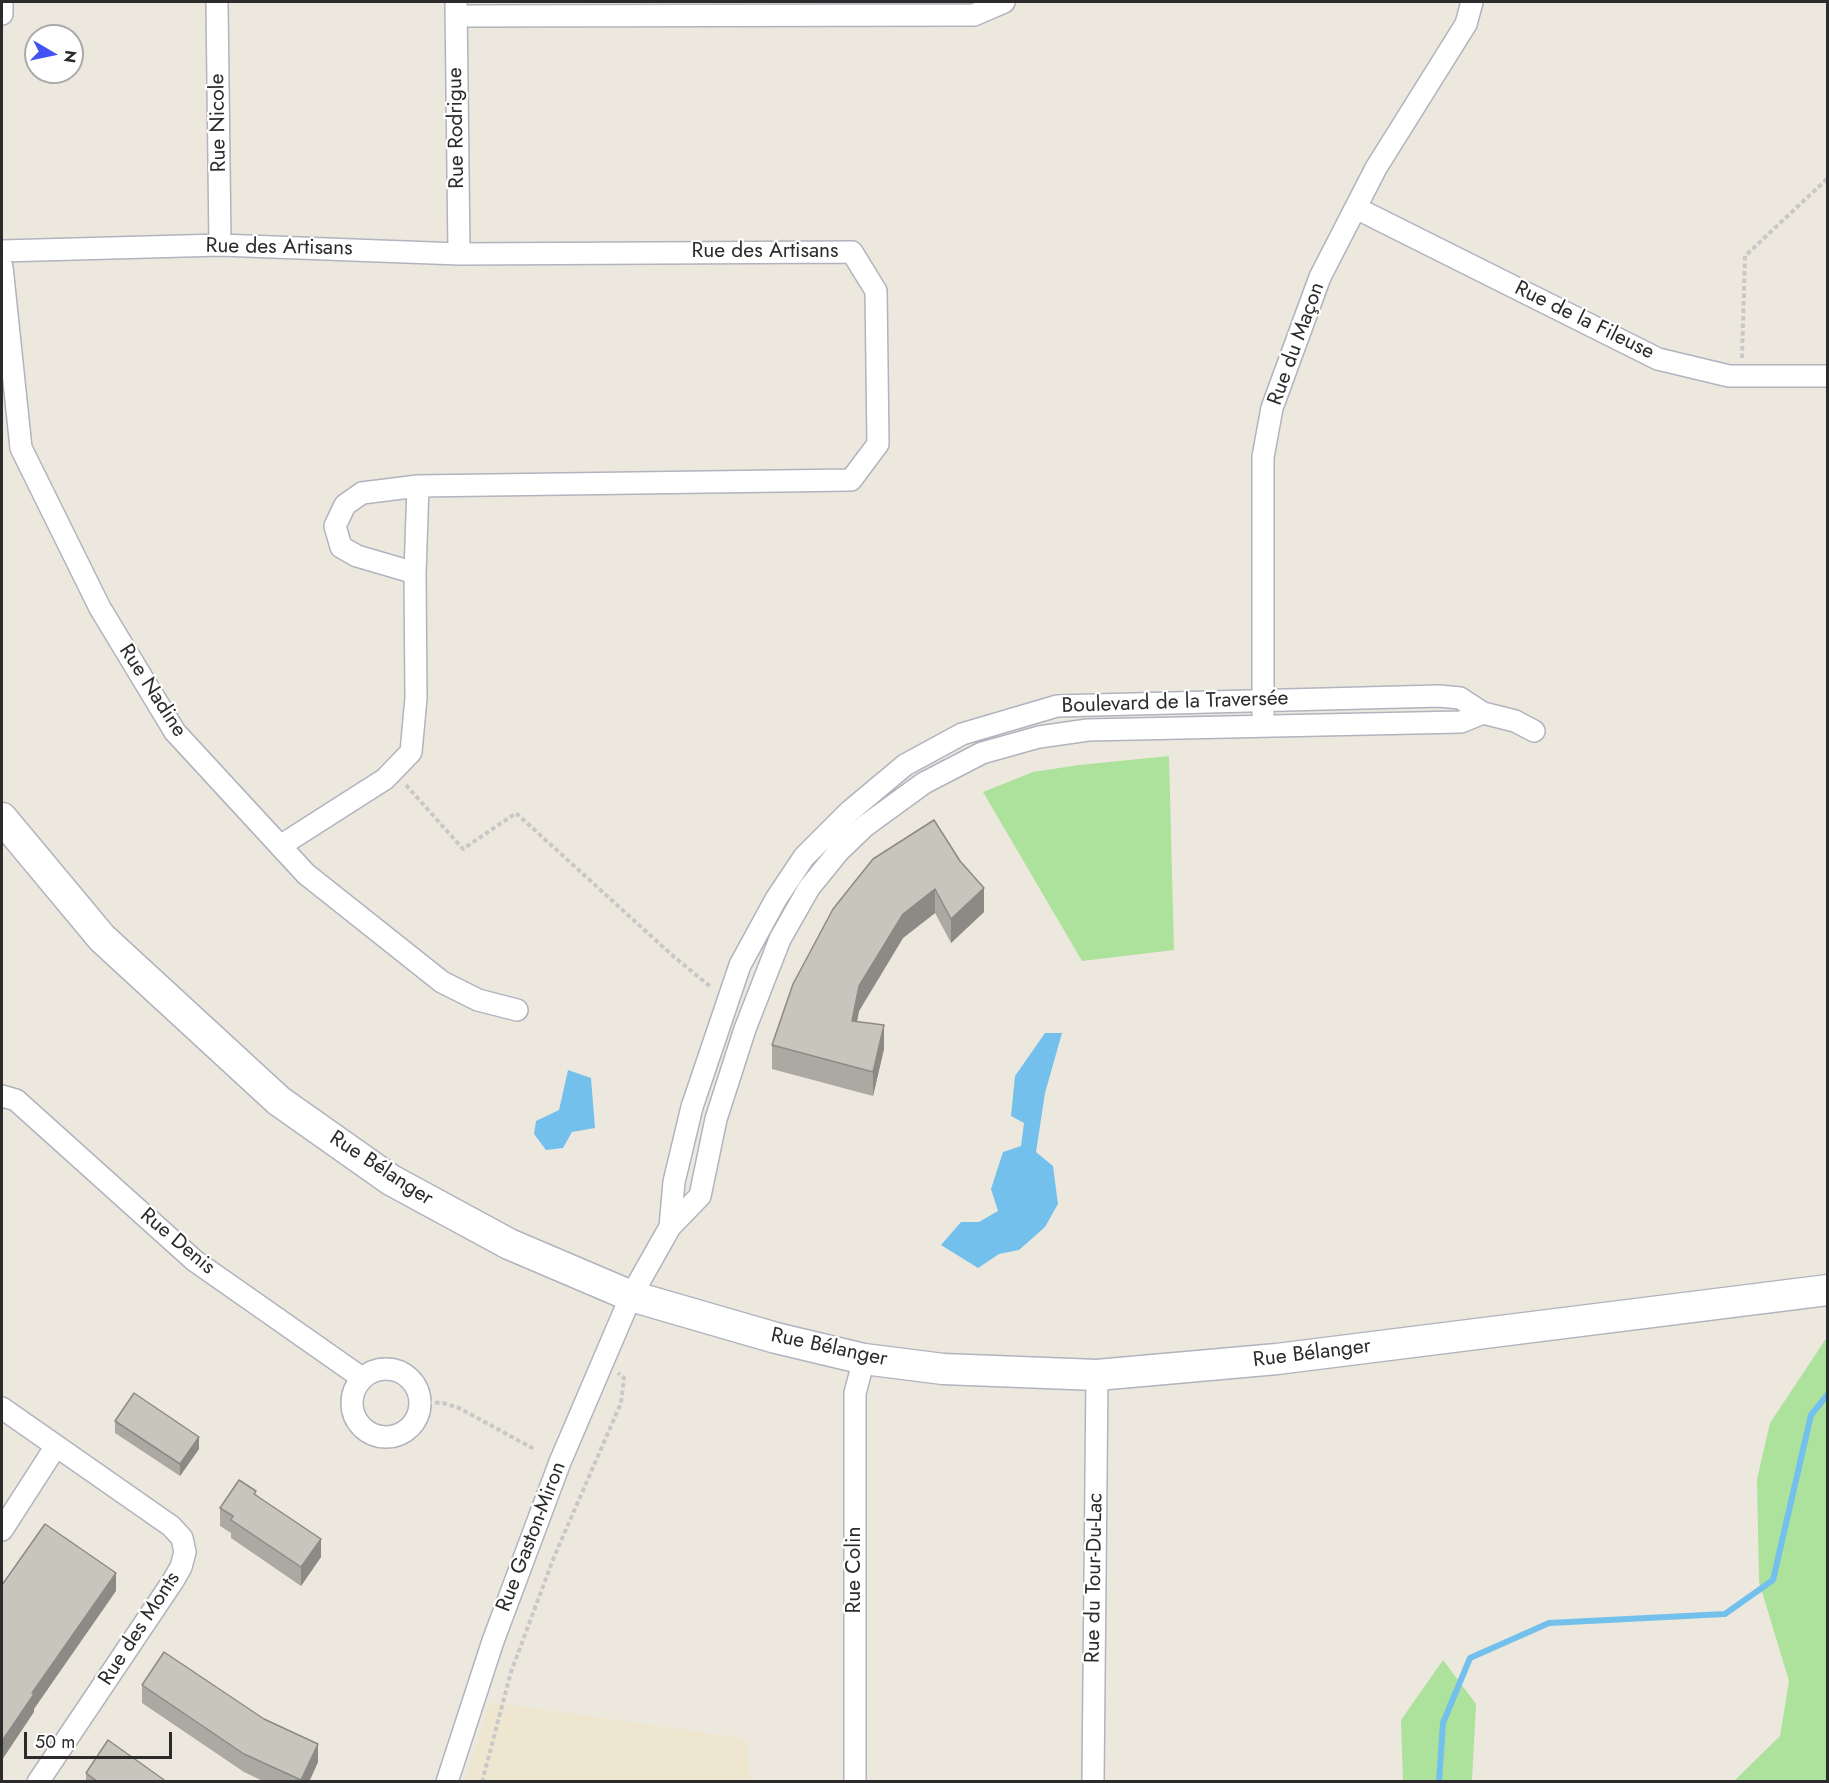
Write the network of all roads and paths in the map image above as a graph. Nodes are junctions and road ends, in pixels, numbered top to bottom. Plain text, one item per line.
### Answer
1 (2, 2) edge
2 (217, 2) edge
3 (1004, 2) edge
4 (1472, 2) edge
5 (456, 9) edge
6 (2, 14) edge
7 (1827, 178) edge
8 (1356, 208) junction
9 (220, 245) junction
10 (2, 251) edge
11 (459, 254) junction
12 (2, 267) edge
13 (1741, 376) junction
14 (1827, 376) edge
15 (418, 486) junction
16 (415, 573) junction
17 (1264, 700) junction
18 (1483, 713) junction
19 (1263, 725) junction
20 (1534, 731) dead end
21 (394, 770) junction
22 (2, 818) edge
23 (280, 846) junction
24 (727, 999) junction
25 (517, 1010) dead end
26 (2, 1096) edge
27 (670, 1227) junction
28 (1827, 1290) edge
29 (631, 1296) junction
30 (864, 1359) junction
31 (602, 1363) junction
32 (1097, 1375) junction
33 (362, 1378) junction
34 (420, 1402) junction
35 (2, 1408) edge
36 (56, 1446) junction
37 (536, 1450) dead end
38 (2, 1530) edge
39 (38, 1782) edge
40 (447, 1782) edge
41 (482, 1782) edge
42 (855, 1782) edge
43 (1094, 1782) edge

1 - 6 street
2 - 9 street, Rue Nicole
3 - 5 street
4 - 8 street, Rue du Maçon
5 - 11 street, Rue Rodrigue
7 - 13 path
8 - 13 street, Rue de la Fileuse
8 - 17 street, Rue du Maçon
9 - 10 street, Rue des Artisans
9 - 11 street, Rue des Artisans
11 - 15 street, Rue des Artisans
12 - 23 street, Rue Nadine
13 - 14 street, Rue de la Fileuse
15 - 16 street
15 - 16 street, Rue des Artisans
16 - 21 street
17 - 18 street, Boulevard de la Traversée
17 - 19 street, Rue du Maçon
17 - 24 street, Boulevard de la Traversée
18 - 19 street, Boulevard de la Traversée
18 - 20 street, Boulevard de la Traversée
19 - 27 street, Boulevard de la Traversée
21 - 23 street
21 - 24 path
22 - 29 street, Rue Bélanger
23 - 25 street, Rue Nadine
24 - 27 street, Boulevard de la Traversée
26 - 33 street, Rue Denis
27 - 29 street, Boulevard de la Traversée
28 - 32 street, Rue Bélanger
29 - 30 street, Rue Bélanger
29 - 31 street, Rue Gaston-Miron
30 - 32 street, Rue Bélanger
30 - 42 street, Rue Colin
31 - 40 street, Rue Gaston-Miron
31 - 41 path
32 - 43 street, Rue du Tour-Du-Lac
33 - 34 street
33 - 34 street
34 - 37 path
35 - 36 street, Rue des Monts
36 - 38 street
36 - 39 street, Rue des Monts

